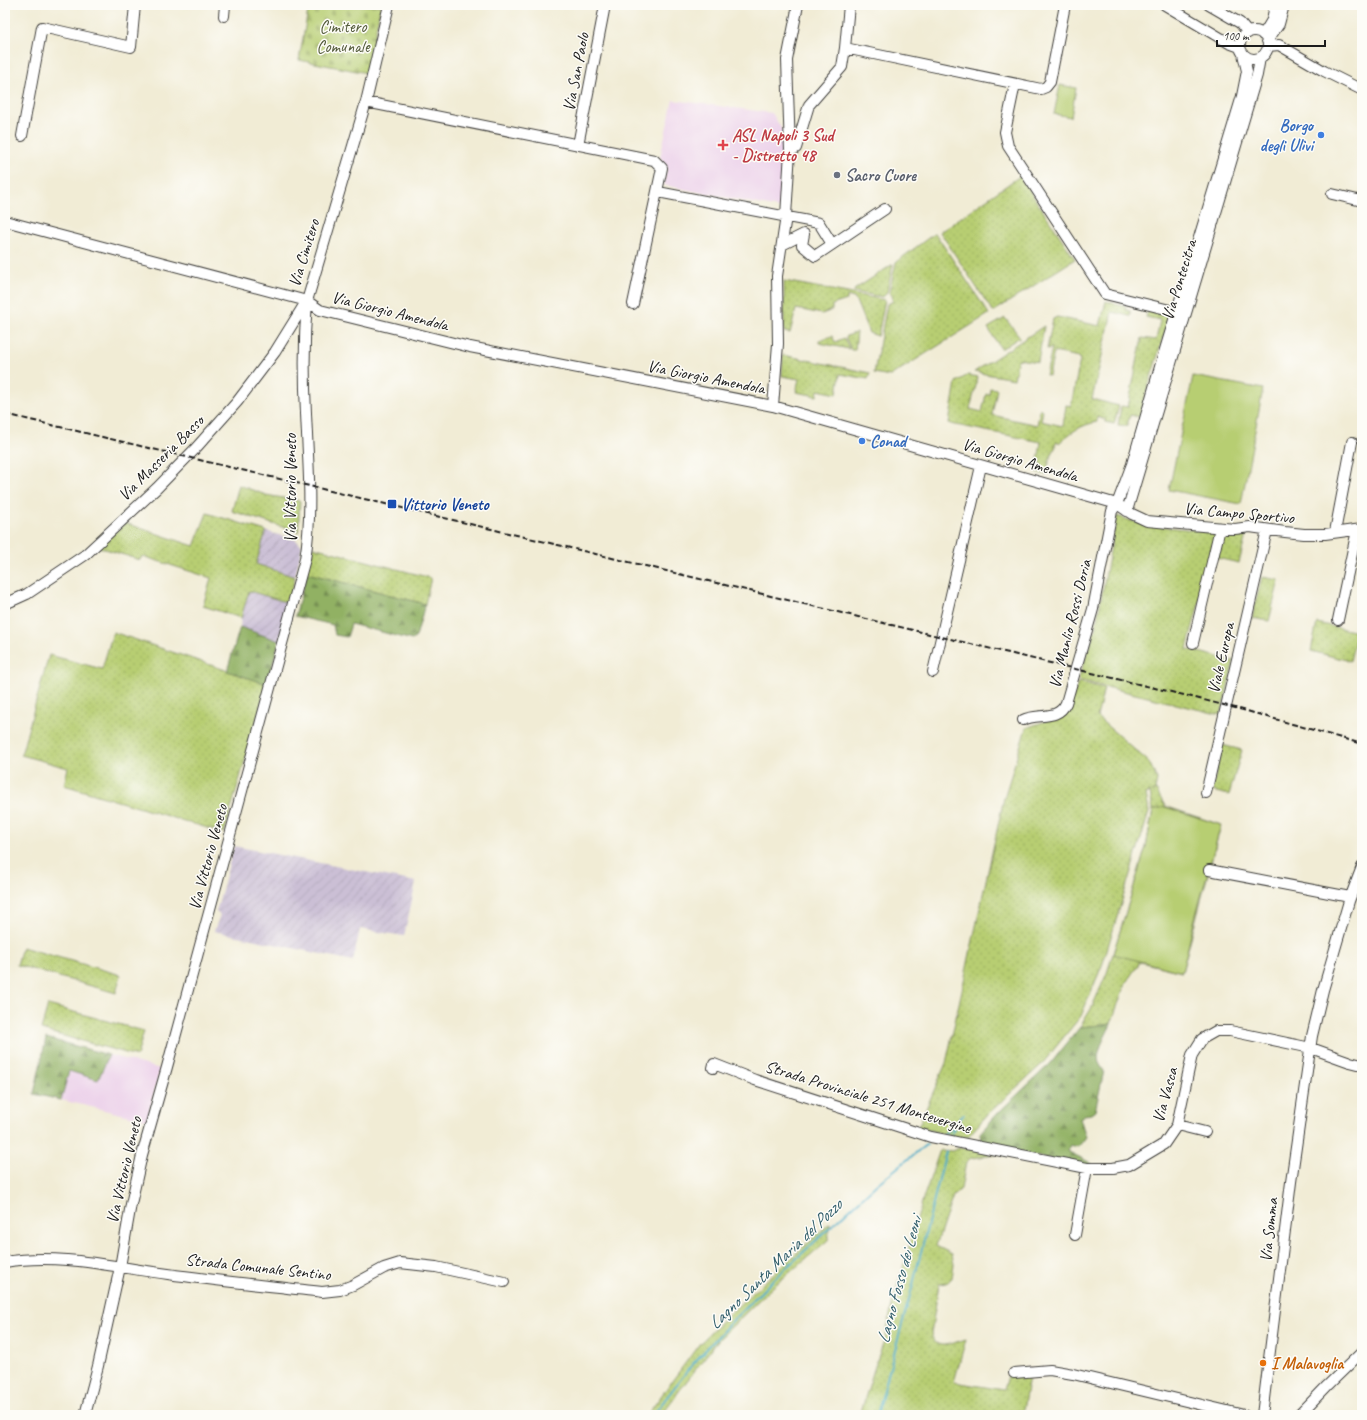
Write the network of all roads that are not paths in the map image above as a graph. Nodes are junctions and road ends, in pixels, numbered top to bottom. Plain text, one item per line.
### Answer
1 (135, 5) edge
2 (225, 5) edge
3 (390, 5) edge
4 (605, 5) edge
5 (798, 5) edge
6 (849, 5) edge
7 (1065, 5) edge
8 (1165, 5) edge
9 (1209, 5) edge
10 (1275, 5) edge
11 (1284, 5) edge
12 (224, 16) dead end
13 (1248, 33) junction
14 (1266, 40) junction
15 (845, 48) junction
16 (1242, 50) junction
17 (1260, 58) junction
18 (1016, 84) junction
19 (1362, 90) edge
20 (366, 102) junction
21 (22, 136) dead end
22 (578, 145) junction
23 (790, 151) junction
24 (658, 192) junction
25 (1332, 194) dead end
26 (1362, 201) edge
27 (885, 209) dead end
28 (786, 216) junction
29 (5, 221) edge
30 (832, 244) junction
31 (782, 245) junction
32 (307, 301) junction
33 (634, 304) dead end
34 (1181, 313) junction
35 (773, 406) junction
36 (1352, 442) dead end
37 (982, 466) junction
38 (1123, 487) junction
39 (1097, 499) junction
40 (1117, 504) junction
41 (1127, 511) junction
42 (1220, 528) junction
43 (1267, 530) junction
44 (1359, 530) edge
45 (1335, 532) junction
46 (5, 604) edge
47 (1338, 620) dead end
48 (1193, 643) dead end
49 (933, 672) dead end
50 (1023, 720) dead end
51 (1206, 793) dead end
52 (1362, 867) edge
53 (1209, 870) dead end
54 (1350, 897) junction
55 (1311, 1048) junction
56 (1362, 1065) edge
57 (713, 1068) dead end
58 (1177, 1125) junction
59 (1205, 1132) dead end
60 (1018, 1155) joint
61 (1087, 1168) junction
62 (1075, 1235) dead end
63 (5, 1262) edge
64 (120, 1267) junction
65 (504, 1282) dead end
66 (1362, 1352) edge
67 (1014, 1373) dead end
68 (86, 1415) edge
69 (1244, 1415) edge
70 (1262, 1415) edge
71 (1299, 1415) edge

1 - 21 street
2 - 12 street
3 - 20 street, Via Cimitero
4 - 22 street, Via San Paolo
5 - 23 street
6 - 15 street
7 - 18 street
8 - 16 street
9 - 13 street
10 - 14 street
11 - 14 street
13 - 14 street
13 - 16 street
14 - 17 street
14 - 19 street
15 - 18 street
15 - 23 street
16 - 17 street
16 - 34 street, Via Pontecitra
17 - 34 street, Via Pontecitra
18 - 34 street
20 - 22 street
20 - 32 street, Via Cimitero
22 - 24 street
23 - 28 street
24 - 28 street
24 - 33 street
25 - 26 street
27 - 30 street
28 - 30 street
28 - 31 street
29 - 32 street, Via Cimitero
30 - 31 street
31 - 35 street
32 - 35 street, Via Giorgio Amendola
32 - 46 street, Via Masseria Basso
32 - 64 street, Via Vittorio Veneto
34 - 38 street, Via Pontecitra
34 - 41 street, Via Pontecitra
35 - 37 street, Via Giorgio Amendola
36 - 45 street
37 - 39 street, Via Giorgio Amendola
37 - 49 street
38 - 39 street
38 - 40 street, Via Pontecitra
39 - 40 street, Via Giorgio Amendola
40 - 41 street, Via Campo Sportivo
40 - 50 street, Via Manlio Rossi Doria
41 - 42 street, Via Campo Sportivo
42 - 43 street, Via Campo Sportivo
42 - 48 street
43 - 45 street, Via Campo Sportivo
43 - 51 street, Viale Europa
44 - 45 street, Via Campo Sportivo
44 - 47 street
52 - 54 street, Via Somma
53 - 54 street
54 - 55 street, Via Somma
55 - 56 street, Via Vasca
55 - 58 street, Via Vasca
55 - 70 street, Via Somma
57 - 60 street, Strada Provinciale 251 Montevergine
58 - 59 street
58 - 61 street, Via Vasca
60 - 61 street, Via Vasca
61 - 62 street
63 - 64 street, Strada Comunale Sentino
64 - 65 street, Strada Comunale Sentino
64 - 68 street, Via Vittorio Veneto
66 - 71 street
67 - 69 street

